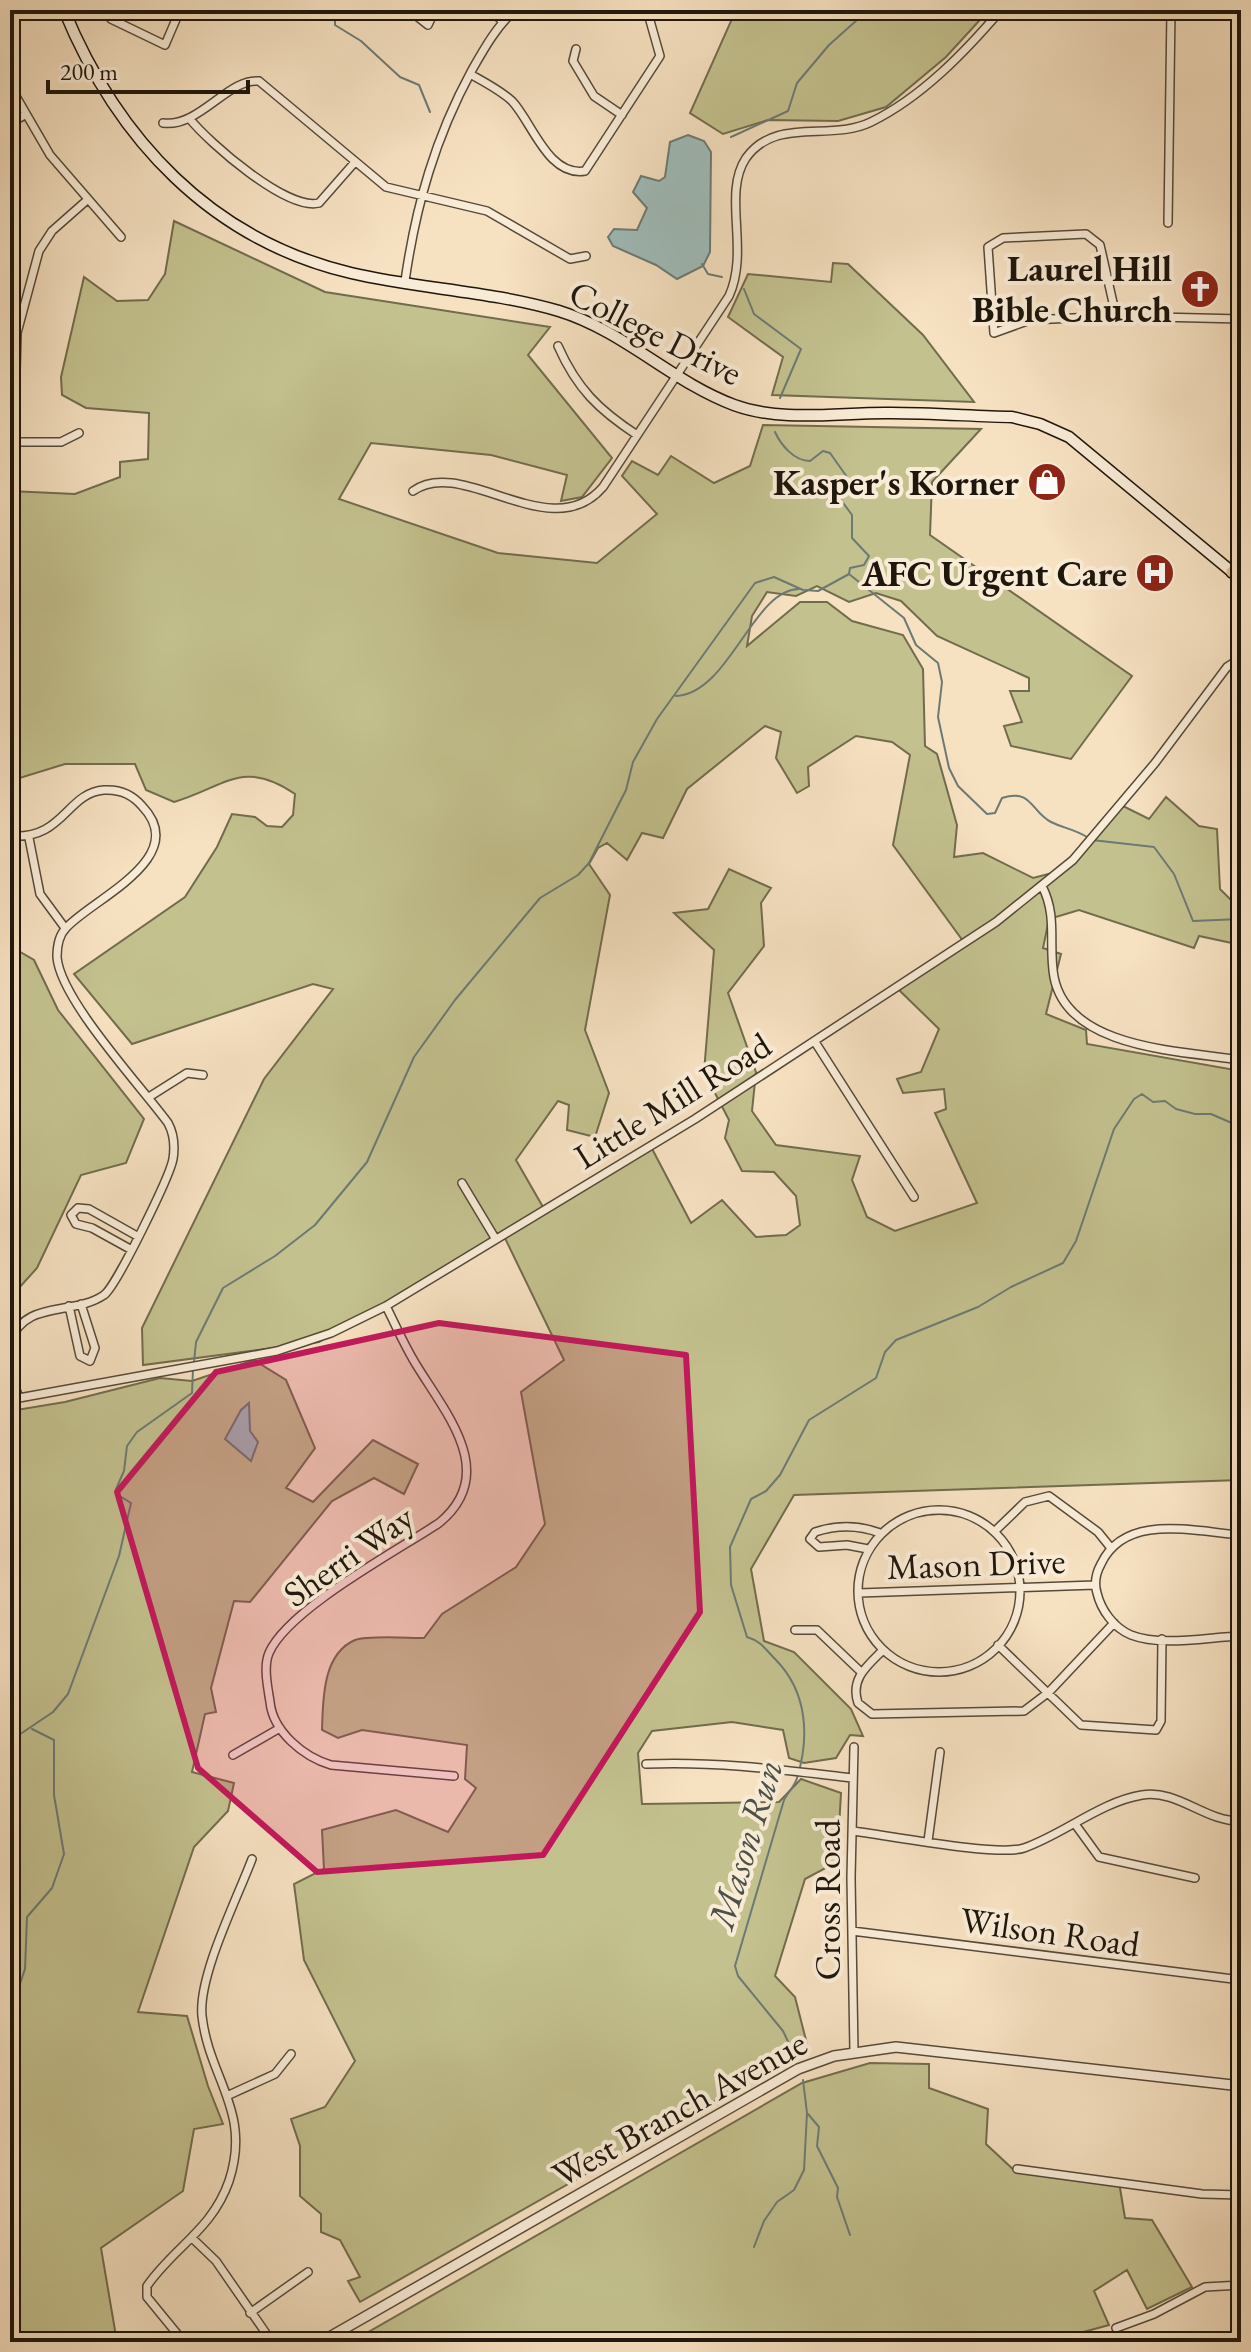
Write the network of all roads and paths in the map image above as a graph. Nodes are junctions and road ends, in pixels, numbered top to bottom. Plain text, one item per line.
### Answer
1 (64, 10) edge
2 (103, 10) edge
3 (180, 10) edge
4 (409, 10) edge
5 (435, 10) edge
6 (491, 10) edge
7 (515, 10) edge
8 (647, 10) edge
9 (1001, 10) edge
10 (1171, 10) edge
11 (503, 22) junction
12 (576, 49) dead end
13 (470, 74) junction
14 (10, 86) edge
15 (25, 115) junction
16 (622, 115) junction
17 (189, 118) junction
18 (10, 123) edge
19 (163, 123) dead end
20 (355, 162) junction
21 (419, 196) junction
22 (86, 201) junction
23 (1168, 223) dead end
24 (121, 237) dead end
25 (586, 256) dead end
26 (405, 281) junction
27 (1116, 316) junction
28 (1241, 319) edge
29 (558, 346) dead end
30 (678, 374) junction
31 (79, 433) dead end
32 (637, 435) junction
33 (12, 442) edge
34 (413, 491) dead end
35 (1238, 575) edge
36 (1241, 658) edge
37 (10, 836) edge
38 (29, 838) junction
39 (1042, 886) junction
40 (65, 928) junction
41 (815, 1042) junction
42 (1241, 1060) edge
43 (203, 1075) dead end
44 (149, 1097) junction
45 (462, 1183) dead end
46 (914, 1197) dead end
47 (137, 1236) junction
48 (495, 1238) junction
49 (130, 1249) junction
50 (81, 1304) junction
51 (69, 1306) junction
52 (386, 1306) junction
53 (10, 1342) edge
54 (10, 1373) edge
55 (995, 1531) junction
56 (880, 1533) junction
57 (1241, 1535) edge
58 (1111, 1548) junction
59 (868, 1549) junction
60 (1095, 1585) junction
61 (1022, 1586) junction
62 (859, 1593) junction
63 (1114, 1623) junction
64 (795, 1630) dead end
65 (1241, 1636) edge
66 (1162, 1639) junction
67 (998, 1645) junction
68 (882, 1651) junction
69 (861, 1672) junction
70 (1049, 1692) junction
71 (280, 1728) junction
72 (854, 1747) dead end
73 (940, 1752) dead end
74 (233, 1755) dead end
75 (646, 1764) dead end
76 (454, 1776) dead end
77 (853, 1778) junction
78 (1241, 1821) edge
79 (1075, 1824) junction
80 (853, 1831) junction
81 (928, 1841) junction
82 (252, 1859) dead end
83 (1195, 1878) dead end
84 (852, 1931) junction
85 (1241, 1980) edge
86 (854, 2052) junction
87 (291, 2054) dead end
88 (1241, 2086) edge
89 (229, 2095) junction
90 (1017, 2169) dead end
91 (1241, 2195) edge
92 (192, 2238) junction
93 (308, 2272) dead end
94 (1241, 2285) edge
95 (250, 2313) junction
96 (1116, 2328) dead end
97 (183, 2341) edge
98 (272, 2342) edge
99 (321, 2342) edge

1 - 26 main road, College Drive
2 - 3 street
4 - 5 street
6 - 11 street
7 - 11 street
8 - 16 street
9 - 30 street
10 - 23 street
11 - 13 street
12 - 16 street
13 - 16 street
13 - 21 street
14 - 15 street
15 - 18 street
15 - 22 street
17 - 19 street
17 - 20 street
17 - 20 street
20 - 21 street
21 - 25 street
21 - 26 street
22 - 24 street
22 - 33 street
26 - 30 main road, College Drive
27 - 27 street
27 - 28 street
29 - 32 street
30 - 32 street
30 - 35 main road, College Drive
31 - 33 street
32 - 34 street
36 - 39 street, Little Mill Road
37 - 38 street
38 - 40 street
38 - 40 street
39 - 41 street, Little Mill Road
39 - 42 street
40 - 44 street
41 - 46 street
41 - 48 street, Little Mill Road
43 - 44 street
44 - 47 street
45 - 48 street
47 - 49 street
47 - 49 street
48 - 52 street, Little Mill Road
49 - 50 street
50 - 51 street
50 - 51 street
51 - 53 street
52 - 54 street, Little Mill Road
52 - 71 street, Sherri Way
55 - 56 street
55 - 58 street
55 - 61 street
56 - 59 street
56 - 59 street
57 - 58 street
58 - 60 street
59 - 62 street
60 - 61 street, Mason Drive
60 - 63 street
61 - 62 street, Mason Drive
61 - 67 street
62 - 68 street
63 - 66 street
63 - 70 street
64 - 69 street
65 - 66 street
66 - 70 street
67 - 68 street
67 - 70 street
68 - 69 street
69 - 70 street
71 - 74 street
71 - 76 street, Sherri Way
72 - 77 street, Cross Road
73 - 81 street
75 - 77 street
77 - 80 street, Cross Road
78 - 79 street
79 - 81 street
79 - 83 street
80 - 81 street
80 - 84 street, Cross Road
82 - 89 street
84 - 85 street, Wilson Road
84 - 86 street, Cross Road
86 - 88 street, West Branch Avenue
86 - 99 street, West Branch Avenue
87 - 89 street
89 - 92 street
90 - 91 street
92 - 95 street
92 - 97 street
93 - 95 street
94 - 96 street
95 - 98 street

